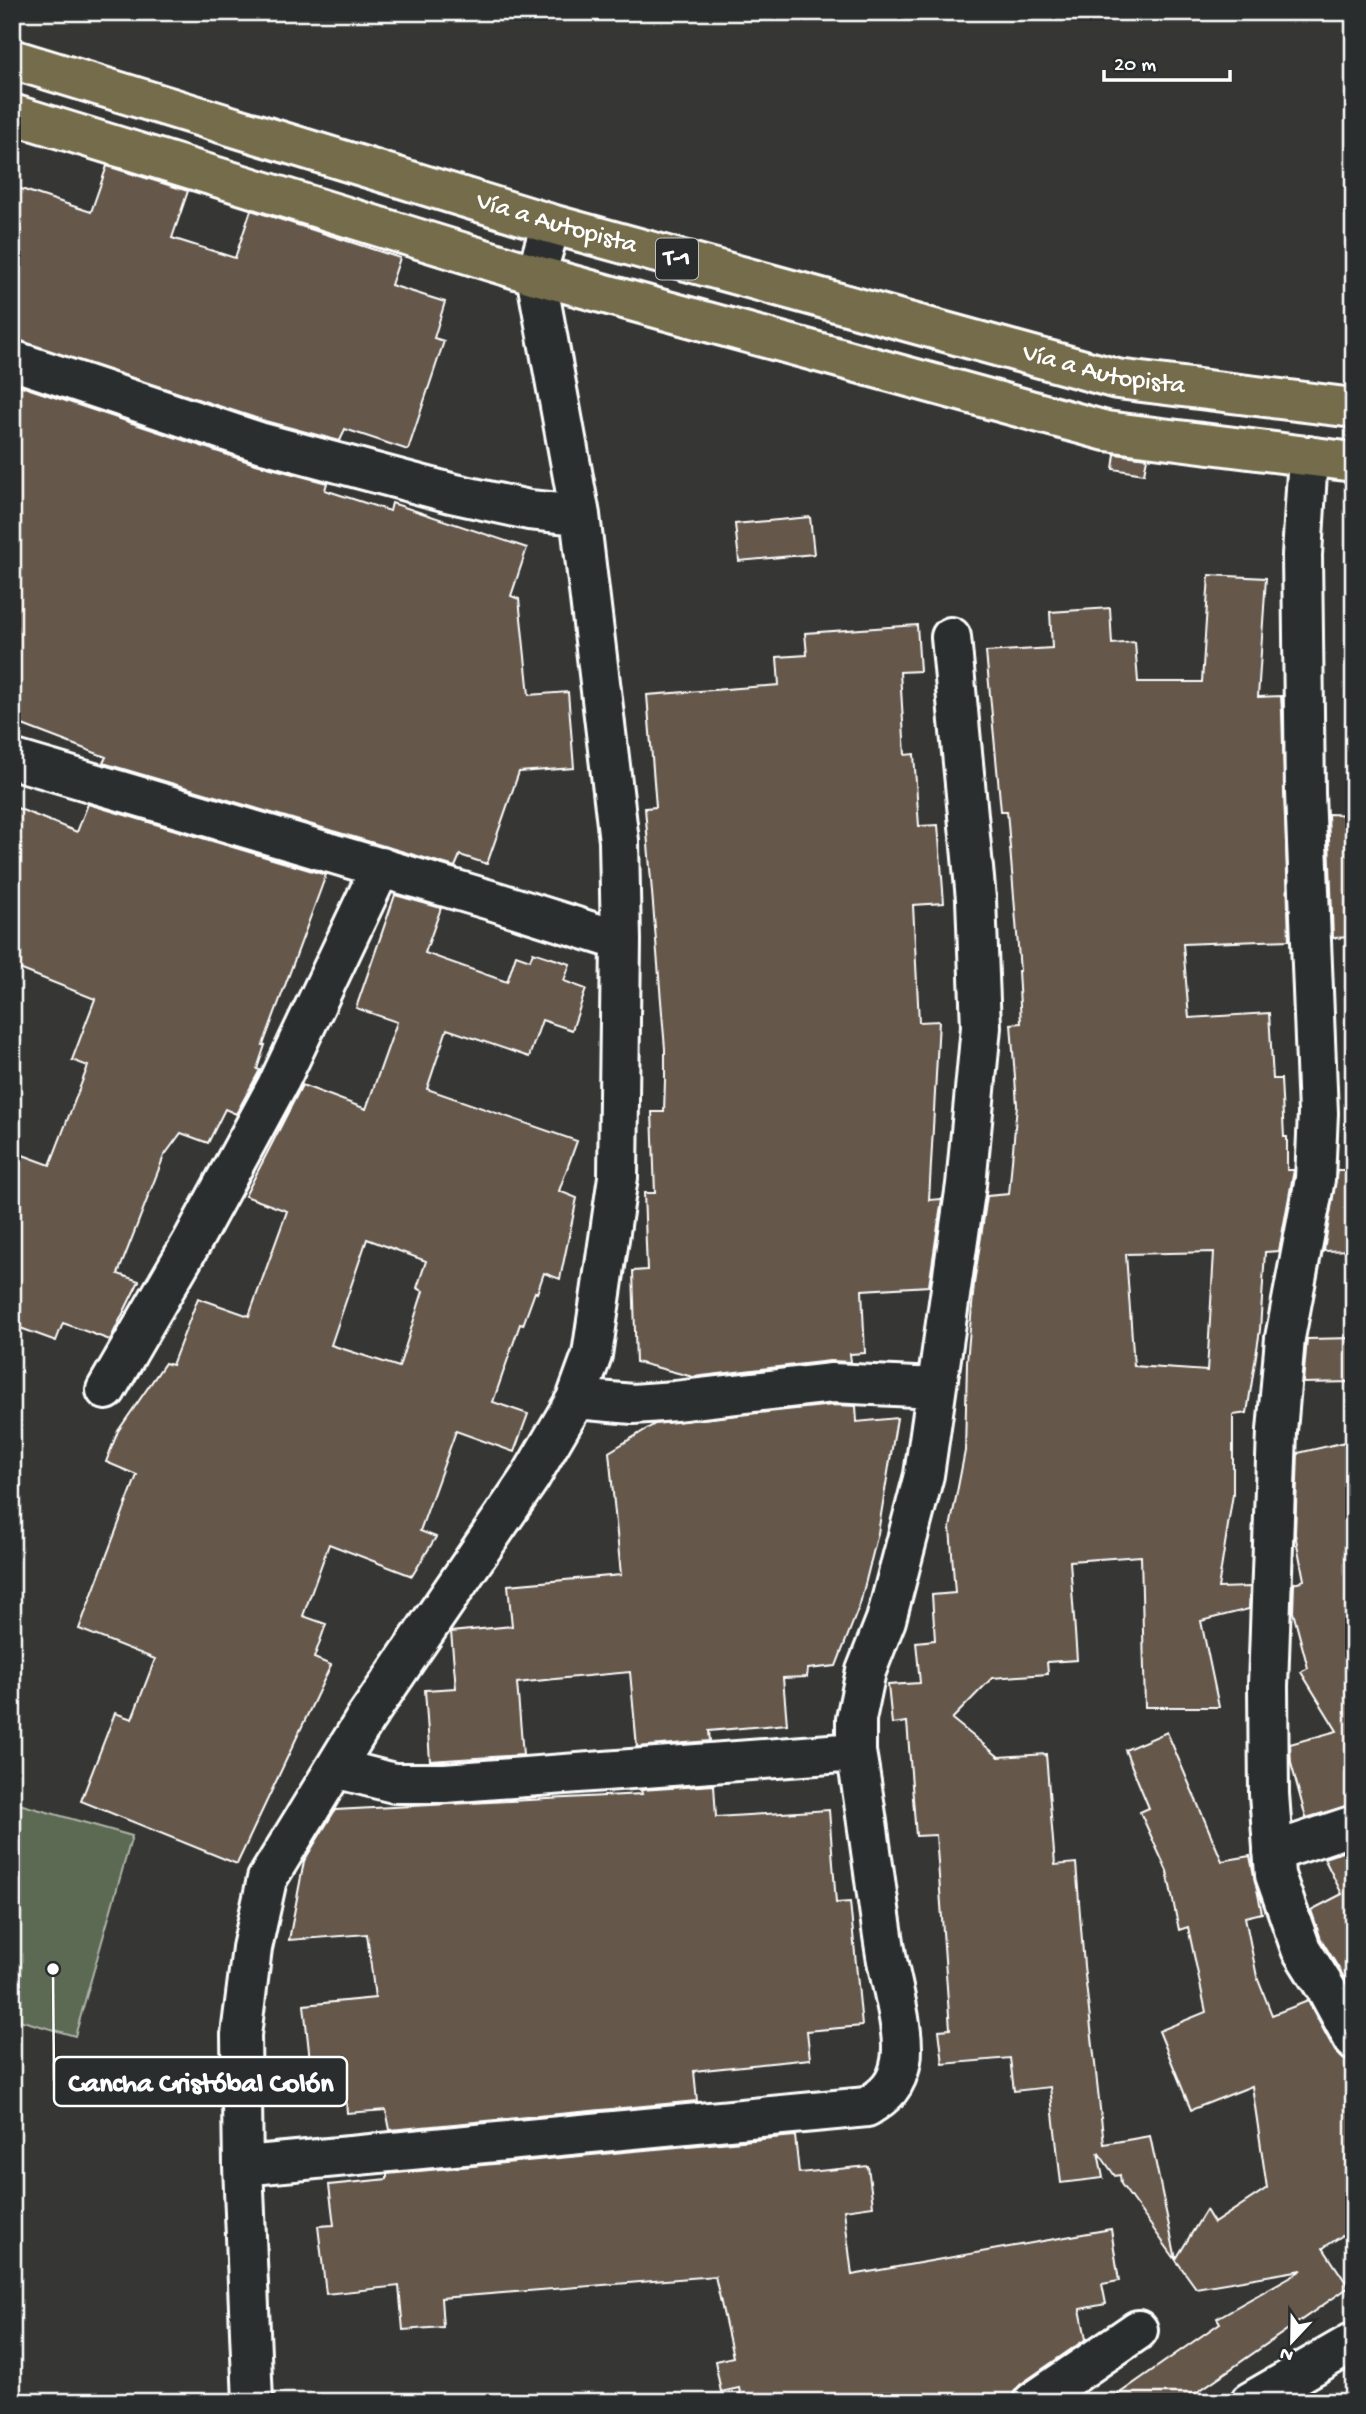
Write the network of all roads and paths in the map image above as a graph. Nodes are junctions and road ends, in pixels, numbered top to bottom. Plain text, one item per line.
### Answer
1 (12, 59) edge
2 (12, 114) edge
3 (551, 224) junction
4 (536, 275) junction
5 (12, 360) edge
6 (1354, 408) edge
7 (1308, 456) junction
8 (1354, 462) edge
9 (580, 515) junction
10 (951, 637) dead end
11 (12, 759) edge
12 (380, 867) junction
13 (621, 941) junction
14 (936, 1388) junction
15 (106, 1390) dead end
16 (576, 1399) junction
17 (856, 1752) junction
18 (335, 1768) junction
19 (1354, 1825) edge
20 (1273, 1852) junction
21 (1354, 2040) edge
22 (243, 2166) junction
23 (1138, 2330) dead end
24 (1354, 2342) edge
25 (1267, 2397) edge
26 (253, 2402) edge
27 (1033, 2402) edge

1 - 3 highway, Vía a Autopista / T-1
2 - 4 highway, Vía a Autopista / T-1
3 - 4 street
3 - 6 highway, Vía a Autopista / T-1
4 - 7 highway, Vía a Autopista / T-1
4 - 9 street
5 - 9 street
7 - 8 highway, Vía a Autopista / T-1
7 - 20 street
9 - 13 street
10 - 14 street
11 - 12 street
12 - 13 street
12 - 15 street
13 - 16 street
14 - 16 street
14 - 17 street
16 - 18 street
17 - 18 street
17 - 22 street
18 - 22 street
19 - 20 street
20 - 21 street
22 - 26 street
23 - 27 street
24 - 25 street

